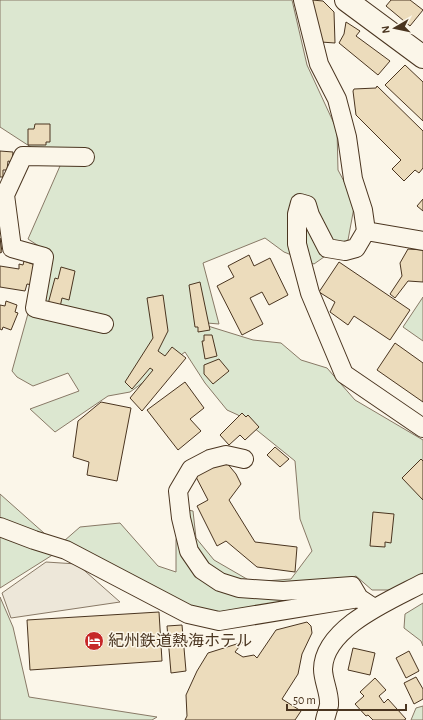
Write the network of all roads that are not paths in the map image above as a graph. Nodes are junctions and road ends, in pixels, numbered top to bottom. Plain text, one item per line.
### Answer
1 (303, 0) edge
2 (357, 3) edge
3 (423, 57) edge
4 (86, 157) dead end
5 (2, 195) edge
6 (366, 231) junction
7 (423, 242) edge
8 (104, 324) dead end
9 (423, 428) edge
10 (244, 459) dead end
11 (0, 527) edge
12 (423, 583) edge
13 (359, 598) junction
14 (374, 608) junction
15 (325, 720) edge

1 - 6 street
2 - 3 highway
4 - 5 street
5 - 8 street
6 - 7 street
6 - 9 street
10 - 13 street
11 - 13 street
12 - 14 street
13 - 14 street
14 - 15 street

